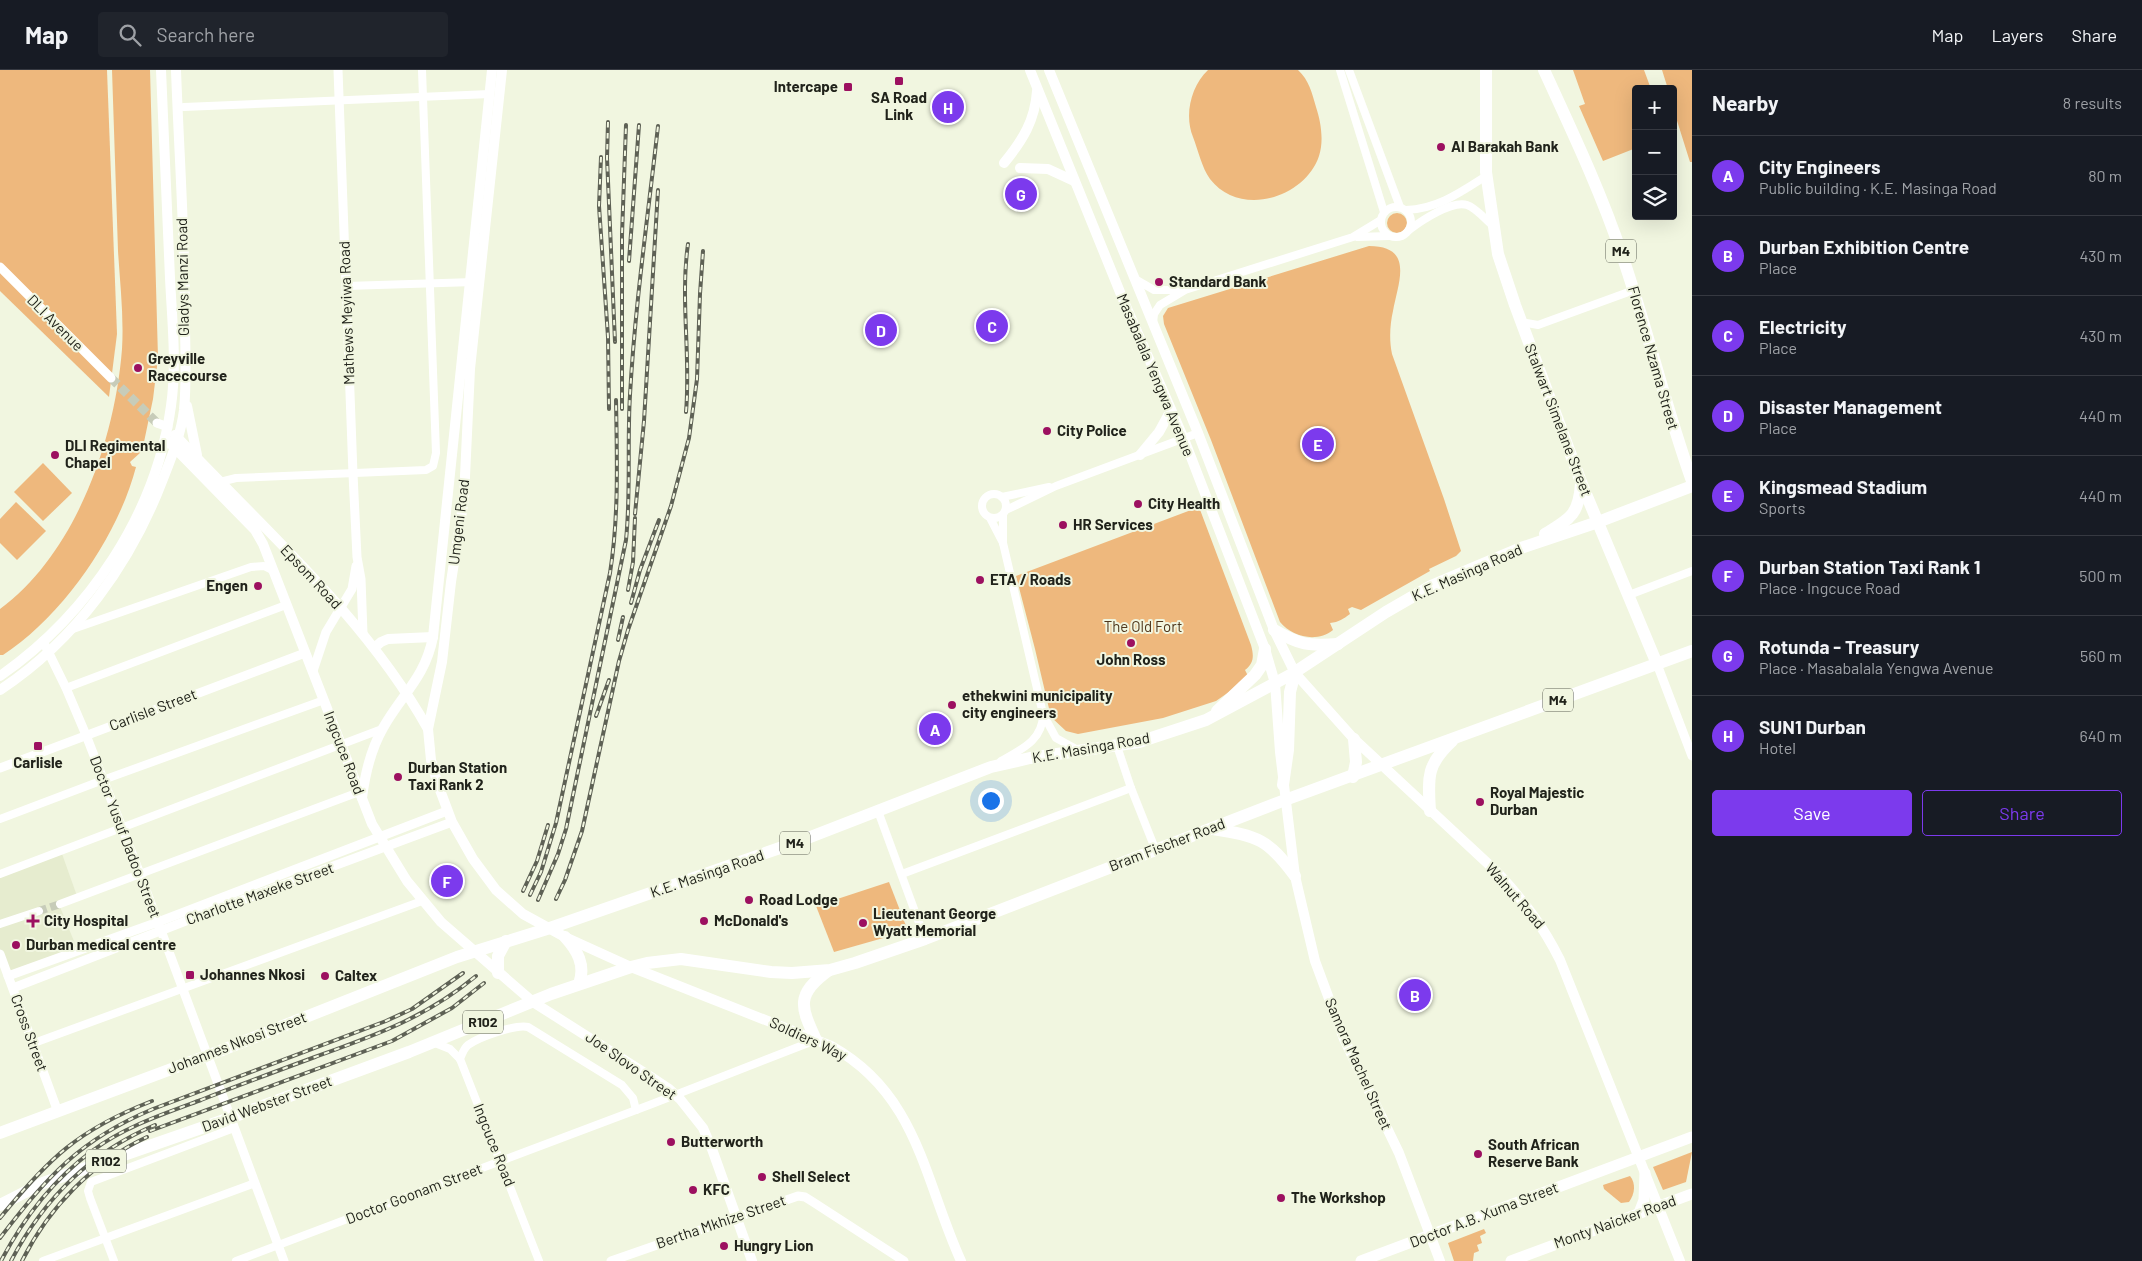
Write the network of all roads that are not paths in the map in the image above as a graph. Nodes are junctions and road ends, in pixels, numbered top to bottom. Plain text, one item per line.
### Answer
1 (161, 70) edge
2 (176, 70) edge
3 (338, 70) edge
4 (422, 70) edge
5 (492, 70) edge
6 (502, 70) edge
7 (1030, 70) edge
8 (1049, 70) edge
9 (1340, 70) edge
10 (1349, 70) edge
11 (1486, 70) edge
12 (1544, 70) edge
13 (1037, 88) junction
14 (490, 94) junction
15 (423, 96) junction
16 (339, 101) junction
17 (163, 107) junction
18 (181, 107) junction
19 (1004, 162) dead end
20 (1020, 168) dead end
21 (1486, 176) junction
22 (1074, 181) junction
23 (1403, 209) junction
24 (1384, 212) junction
25 (1381, 220) junction
26 (1492, 225) junction
27 (1408, 230) junction
28 (1391, 236) junction
29 (1354, 237) junction
30 (0, 267) edge
31 (1134, 278) junction
32 (474, 282) junction
33 (430, 284) junction
34 (346, 286) junction
35 (1185, 290) junction
36 (1634, 290) junction
37 (171, 296) junction
38 (185, 296) junction
39 (1521, 322) junction
40 (1153, 325) junction
41 (465, 369) junction
42 (111, 378) tunnel mouth
43 (185, 393) junction
44 (1171, 410) junction
45 (162, 425) junction
46 (1198, 434) junction
47 (165, 438) junction
48 (178, 438) junction
49 (1184, 439) junction
50 (174, 450) junction
51 (1140, 455) junction
52 (198, 459) junction
53 (353, 474) junction
54 (1692, 481) edge
55 (220, 482) junction
56 (1581, 482) junction
57 (1056, 486) junction
58 (1692, 486) edge
59 (449, 496) junction
60 (1002, 497) junction
61 (464, 498) junction
62 (1004, 512) junction
63 (990, 518) junction
64 (1598, 522) junction
65 (1003, 542) junction
66 (1521, 548) junction
67 (357, 556) junction
68 (274, 571) junction
69 (1692, 571) edge
70 (1629, 595) junction
71 (286, 605) junction
72 (341, 608) junction
73 (71, 630) junction
74 (1274, 630) junction
75 (363, 634) junction
76 (433, 637) junction
77 (43, 641) junction
78 (1338, 644) junction
79 (374, 648) junction
80 (1265, 650) junction
81 (1692, 651) edge
82 (49, 653) junction
83 (305, 653) junction
84 (1657, 664) junction
85 (313, 671) junction
86 (1295, 673) junction
87 (0, 676) edge
88 (1275, 683) junction
89 (66, 688) junction
90 (0, 690) edge
91 (407, 694) junction
92 (324, 700) junction
93 (1043, 714) junction
94 (1210, 718) junction
95 (382, 729) junction
96 (428, 729) junction
97 (86, 735) junction
98 (1458, 736) junction
99 (1354, 739) junction
100 (342, 744) junction
101 (1118, 746) junction
102 (1082, 751) junction
103 (1692, 756) edge
104 (1381, 766) junction
105 (991, 767) junction
106 (0, 768) edge
107 (1353, 776) junction
108 (103, 780) junction
109 (1284, 785) junction
110 (1131, 788) junction
111 (361, 796) junction
112 (1285, 800) junction
113 (447, 811) junction
114 (878, 811) junction
115 (1430, 811) junction
116 (0, 819) edge
117 (452, 822) junction
118 (122, 828) junction
119 (1211, 828) junction
120 (379, 838) junction
121 (386, 848) junction
122 (1156, 851) junction
123 (300, 868) junction
124 (0, 874) edge
125 (140, 874) junction
126 (902, 874) junction
127 (1295, 876) junction
128 (304, 877) junction
129 (238, 891) junction
130 (242, 900) junction
131 (422, 901) junction
132 (60, 904) tunnel mouth
133 (39, 911) tunnel mouth
134 (158, 922) junction
135 (0, 924) edge
136 (550, 928) junction
137 (162, 931) junction
138 (565, 937) junction
139 (925, 939) junction
140 (506, 941) junction
141 (82, 950) junction
142 (473, 951) junction
143 (0, 954) edge
144 (86, 960) junction
145 (631, 967) junction
146 (830, 970) junction
147 (498, 973) junction
148 (8, 976) junction
149 (579, 984) junction
150 (13, 988) junction
151 (183, 989) junction
152 (533, 1002) junction
153 (816, 1040) junction
154 (433, 1042) junction
155 (34, 1043) junction
156 (460, 1059) junction
157 (210, 1061) junction
158 (676, 1095) junction
159 (636, 1110) junction
160 (58, 1112) junction
161 (230, 1119) junction
162 (0, 1133) edge
163 (1692, 1137) edge
164 (1639, 1157) junction
165 (501, 1161) junction
166 (1645, 1173) junction
167 (255, 1183) junction
168 (1692, 1194) edge
169 (0, 1205) edge
170 (1658, 1206) junction
171 (1640, 1213) junction
172 (735, 1216) junction
173 (1430, 1236) junction
174 (105, 1238) junction
175 (279, 1246) junction
176 (43, 1261) edge
177 (114, 1261) edge
178 (236, 1261) edge
179 (284, 1261) edge
180 (539, 1261) edge
181 (611, 1261) edge
182 (752, 1261) edge
183 (904, 1261) edge
184 (961, 1261) edge
185 (1361, 1261) edge
186 (1440, 1261) edge
187 (1511, 1261) edge
188 (1680, 1261) edge

1 - 17 main road, Gladys Manzi Road
2 - 18 main road, Gladys Manzi Road
3 - 16 street, Mathews Meyiwa Road
4 - 15 street
5 - 14 main road, Umgeni Road
6 - 32 main road, Umgeni Road
7 - 13 main road, Masabalala Yengwa Avenue
8 - 31 main road, Masabalala Yengwa Avenue
9 - 24 street
10 - 23 street
11 - 21 highway, Stalwart Simelane Street
12 - 36 highway, Florence Nzama Street / M4
13 - 19 main road
13 - 22 main road, Masabalala Yengwa Avenue
14 - 15 street
14 - 32 main road, Umgeni Road
15 - 16 street
15 - 33 street
16 - 18 street
16 - 34 street, Mathews Meyiwa Road
17 - 18 main road
17 - 37 main road, Gladys Manzi Road
18 - 38 main road, Gladys Manzi Road
20 - 22 main road
21 - 23 street
21 - 26 highway, Stalwart Simelane Street
22 - 44 main road, Masabalala Yengwa Avenue
23 - 24 street
23 - 27 street
24 - 25 street
25 - 28 street
25 - 29 street
26 - 27 street
26 - 39 highway, Stalwart Simelane Street
27 - 28 street
28 - 29 street
29 - 35 street
30 - 42 street, DLI Avenue
31 - 35 street
31 - 40 main road, Masabalala Yengwa Avenue
32 - 33 street
32 - 41 main road, Umgeni Road
33 - 34 street
33 - 53 street
34 - 53 street, Mathews Meyiwa Road
35 - 40 street
36 - 39 street
36 - 54 highway, Florence Nzama Street / M4
37 - 38 main road
37 - 45 main road, Gladys Manzi Road
38 - 43 main road, Gladys Manzi Road
39 - 56 highway, Stalwart Simelane Street
40 - 46 main road, Masabalala Yengwa Avenue
41 - 59 main road, Umgeni Road
41 - 61 main road, Umgeni Road
43 - 48 main road, Gladys Manzi Road
43 - 52 main road
44 - 49 main road, Masabalala Yengwa Avenue
44 - 51 main road
45 - 47 main road, Gladys Manzi Road
45 - 48 main road, Epsom Road
46 - 49 street
46 - 74 main road, Masabalala Yengwa Avenue
47 - 50 main road
47 - 77 main road, Gladys Manzi Road
48 - 50 main road, Gladys Manzi Road
48 - 52 main road, Epsom Road
49 - 51 street
49 - 80 main road, Masabalala Yengwa Avenue
50 - 68 main road, Ingcuce Road
50 - 73 main road, Gladys Manzi Road
51 - 57 street
52 - 55 main road, Epsom Road
53 - 55 street
53 - 67 street, Mathews Meyiwa Road
55 - 72 main road, Epsom Road
56 - 64 highway, Stalwart Simelane Street
56 - 66 highway
57 - 60 street
57 - 62 street
58 - 64 highway, K.E. Masinga Road / M4
59 - 61 main road
59 - 76 main road, Umgeni Road
60 - 62 street
60 - 63 street
61 - 96 main road, Umgeni Road
62 - 63 street
62 - 65 street
63 - 65 street
64 - 66 highway, K.E. Masinga Road / M4
64 - 70 highway, Stalwart Simelane Street
65 - 93 street
66 - 78 highway, K.E. Masinga Road / M4
67 - 72 street, Mathews Meyiwa Road
67 - 75 street, Mathews Meyiwa Road
68 - 71 main road, Ingcuce Road
68 - 73 street
69 - 70 street
70 - 84 highway, Stalwart Simelane Street
71 - 83 main road, Ingcuce Road
71 - 89 street
72 - 75 main road, Epsom Road
72 - 85 street, Mathews Meyiwa Road
73 - 82 main road, Gladys Manzi Road
74 - 78 highway
74 - 86 main road, Masabalala Yengwa Avenue
75 - 79 main road, Epsom Road
76 - 79 main road
76 - 91 main road, Umgeni Road
77 - 82 street, Doctor Yusuf Dadoo Street
77 - 87 main road, Gladys Manzi Road
78 - 86 highway, K.E. Masinga Road / M4
79 - 91 main road, Epsom Road
80 - 88 main road, Masabalala Yengwa Avenue
80 - 94 highway
81 - 84 highway, Bram Fischer Road / M4
82 - 89 street, Doctor Yusuf Dadoo Street
82 - 90 main road, Gladys Manzi Road
83 - 85 main road, Ingcuce Road
83 - 97 street, Carlisle Street
84 - 98 highway, Bram Fischer Road / M4
84 - 103 street, Stalwart Simelane Street
85 - 92 main road, Ingcuce Road
86 - 88 highway, K.E. Masinga Road / M4
86 - 99 main road, Walnut Road
86 - 109 highway
88 - 94 highway, K.E. Masinga Road / M4
88 - 109 main road, Samora Machel Street
89 - 97 street, Doctor Yusuf Dadoo Street
91 - 95 main road, Umgeni Road
91 - 96 main road, Epsom Road
92 - 100 main road, Ingcuce Road
92 - 108 street
93 - 102 street
93 - 105 street
94 - 101 highway, K.E. Masinga Road / M4
95 - 100 street
95 - 111 main road, Umgeni Road
96 - 113 main road, Umgeni Road
97 - 106 street, Carlisle Street
97 - 108 street, Doctor Yusuf Dadoo Street
98 - 104 highway, Bram Fischer Road / M4
98 - 115 highway
99 - 104 main road, Walnut Road
99 - 107 highway
100 - 111 main road, Ingcuce Road
100 - 118 street
101 - 102 highway, K.E. Masinga Road / M4
101 - 110 street
102 - 105 highway, K.E. Masinga Road / M4
104 - 107 highway, Bram Fischer Road / M4
104 - 115 main road, Walnut Road
105 - 114 highway, K.E. Masinga Road / M4
107 - 112 highway, Bram Fischer Road / M4
108 - 116 street
108 - 118 street, Doctor Yusuf Dadoo Street
109 - 112 main road, Samora Machel Street
110 - 122 street
110 - 126 street
111 - 120 main road, Ingcuce Road
111 - 125 street
112 - 119 highway, Bram Fischer Road / M4
112 - 127 main road, Samora Machel Street
113 - 117 main road, Umgeni Road
113 - 120 street, Charlotte Maxeke Street
114 - 126 street
114 - 136 highway, K.E. Masinga Road / M4
115 - 164 main road, Walnut Road
117 - 121 street, Charlotte Maxeke Street
117 - 136 main road, Umgeni Road
118 - 124 street
118 - 125 street, Doctor Yusuf Dadoo Street
119 - 122 highway, Bram Fischer Road / M4
119 - 127 highway
120 - 121 main road, Ingcuce Road
120 - 123 street, Charlotte Maxeke Street
121 - 128 street, Charlotte Maxeke Street
121 - 131 main road, Ingcuce Road
122 - 139 highway, Bram Fischer Road / M4
123 - 128 street
123 - 129 street, Charlotte Maxeke Street
125 - 132 street
125 - 134 street, Doctor Yusuf Dadoo Street
126 - 139 street
127 - 173 main road, Samora Machel Street
128 - 130 street, Charlotte Maxeke Street
129 - 130 street
129 - 134 street, Charlotte Maxeke Street
130 - 137 street, Charlotte Maxeke Street
131 - 142 main road, Ingcuce Road
131 - 151 street
133 - 135 street
134 - 137 street, Doctor Yusuf Dadoo Street
134 - 141 street, Charlotte Maxeke Street
136 - 138 main road, Soldiers Way
136 - 140 highway
137 - 144 street, Charlotte Maxeke Street
137 - 151 street, Doctor Yusuf Dadoo Street
138 - 145 main road, Soldiers Way
138 - 149 highway
139 - 146 highway, Bram Fischer Road / M4
140 - 142 highway, Johannes Nkosi Street
140 - 147 highway
141 - 144 street
141 - 148 street, Charlotte Maxeke Street
142 - 147 main road, Ingcuce Road
142 - 157 highway, Johannes Nkosi Street
143 - 148 street, Cross Street
144 - 150 street, Charlotte Maxeke Street
145 - 146 highway, Bram Fischer Road / M4
145 - 149 highway, R102
145 - 153 main road, Soldiers Way
146 - 153 highway
147 - 152 main road
148 - 150 street, Cross Street
149 - 152 highway, R102
150 - 155 street, Cross Street
151 - 155 street
151 - 157 street, Doctor Yusuf Dadoo Street
152 - 154 highway, David Webster Street / R102
152 - 158 main road, Joe Slovo Street
153 - 158 street, Doctor Goonam Street
153 - 184 main road, Soldiers Way
154 - 156 street
154 - 161 highway, David Webster Street / R102
155 - 160 street, Cross Street
156 - 159 street
156 - 165 street, Ingcuce Road
157 - 160 highway, Johannes Nkosi Street
157 - 161 street, Doctor Yusuf Dadoo Street
158 - 159 street, Doctor Goonam Street
158 - 172 main road, Joe Slovo Street
159 - 165 street, Doctor Goonam Street
160 - 162 highway, Johannes Nkosi Street
161 - 167 street, Doctor Yusuf Dadoo Street
161 - 169 highway, David Webster Street / R102
161 - 174 street
163 - 164 main road, Doctor A.B. Xuma Street
164 - 166 main road, Walnut Road
164 - 173 main road, Doctor A.B. Xuma Street
165 - 175 street, Doctor Goonam Street
165 - 180 street, Ingcuce Road
166 - 170 main road, Walnut Road
166 - 171 main road
167 - 174 street
167 - 175 street, Doctor Yusuf Dadoo Street
168 - 170 main road, Monty Naicker Road
170 - 171 main road, Monty Naicker Road
170 - 188 main road, Walnut Road
171 - 187 main road, Monty Naicker Road
172 - 181 street, Bertha Mkhize Street
172 - 182 main road, Joe Slovo Street
172 - 183 street, Bertha Mkhize Street
173 - 185 main road, Doctor A.B. Xuma Street
173 - 186 main road, Samora Machel Street
174 - 176 street
174 - 177 street
175 - 178 street, Doctor Goonam Street
175 - 179 street, Doctor Yusuf Dadoo Street

